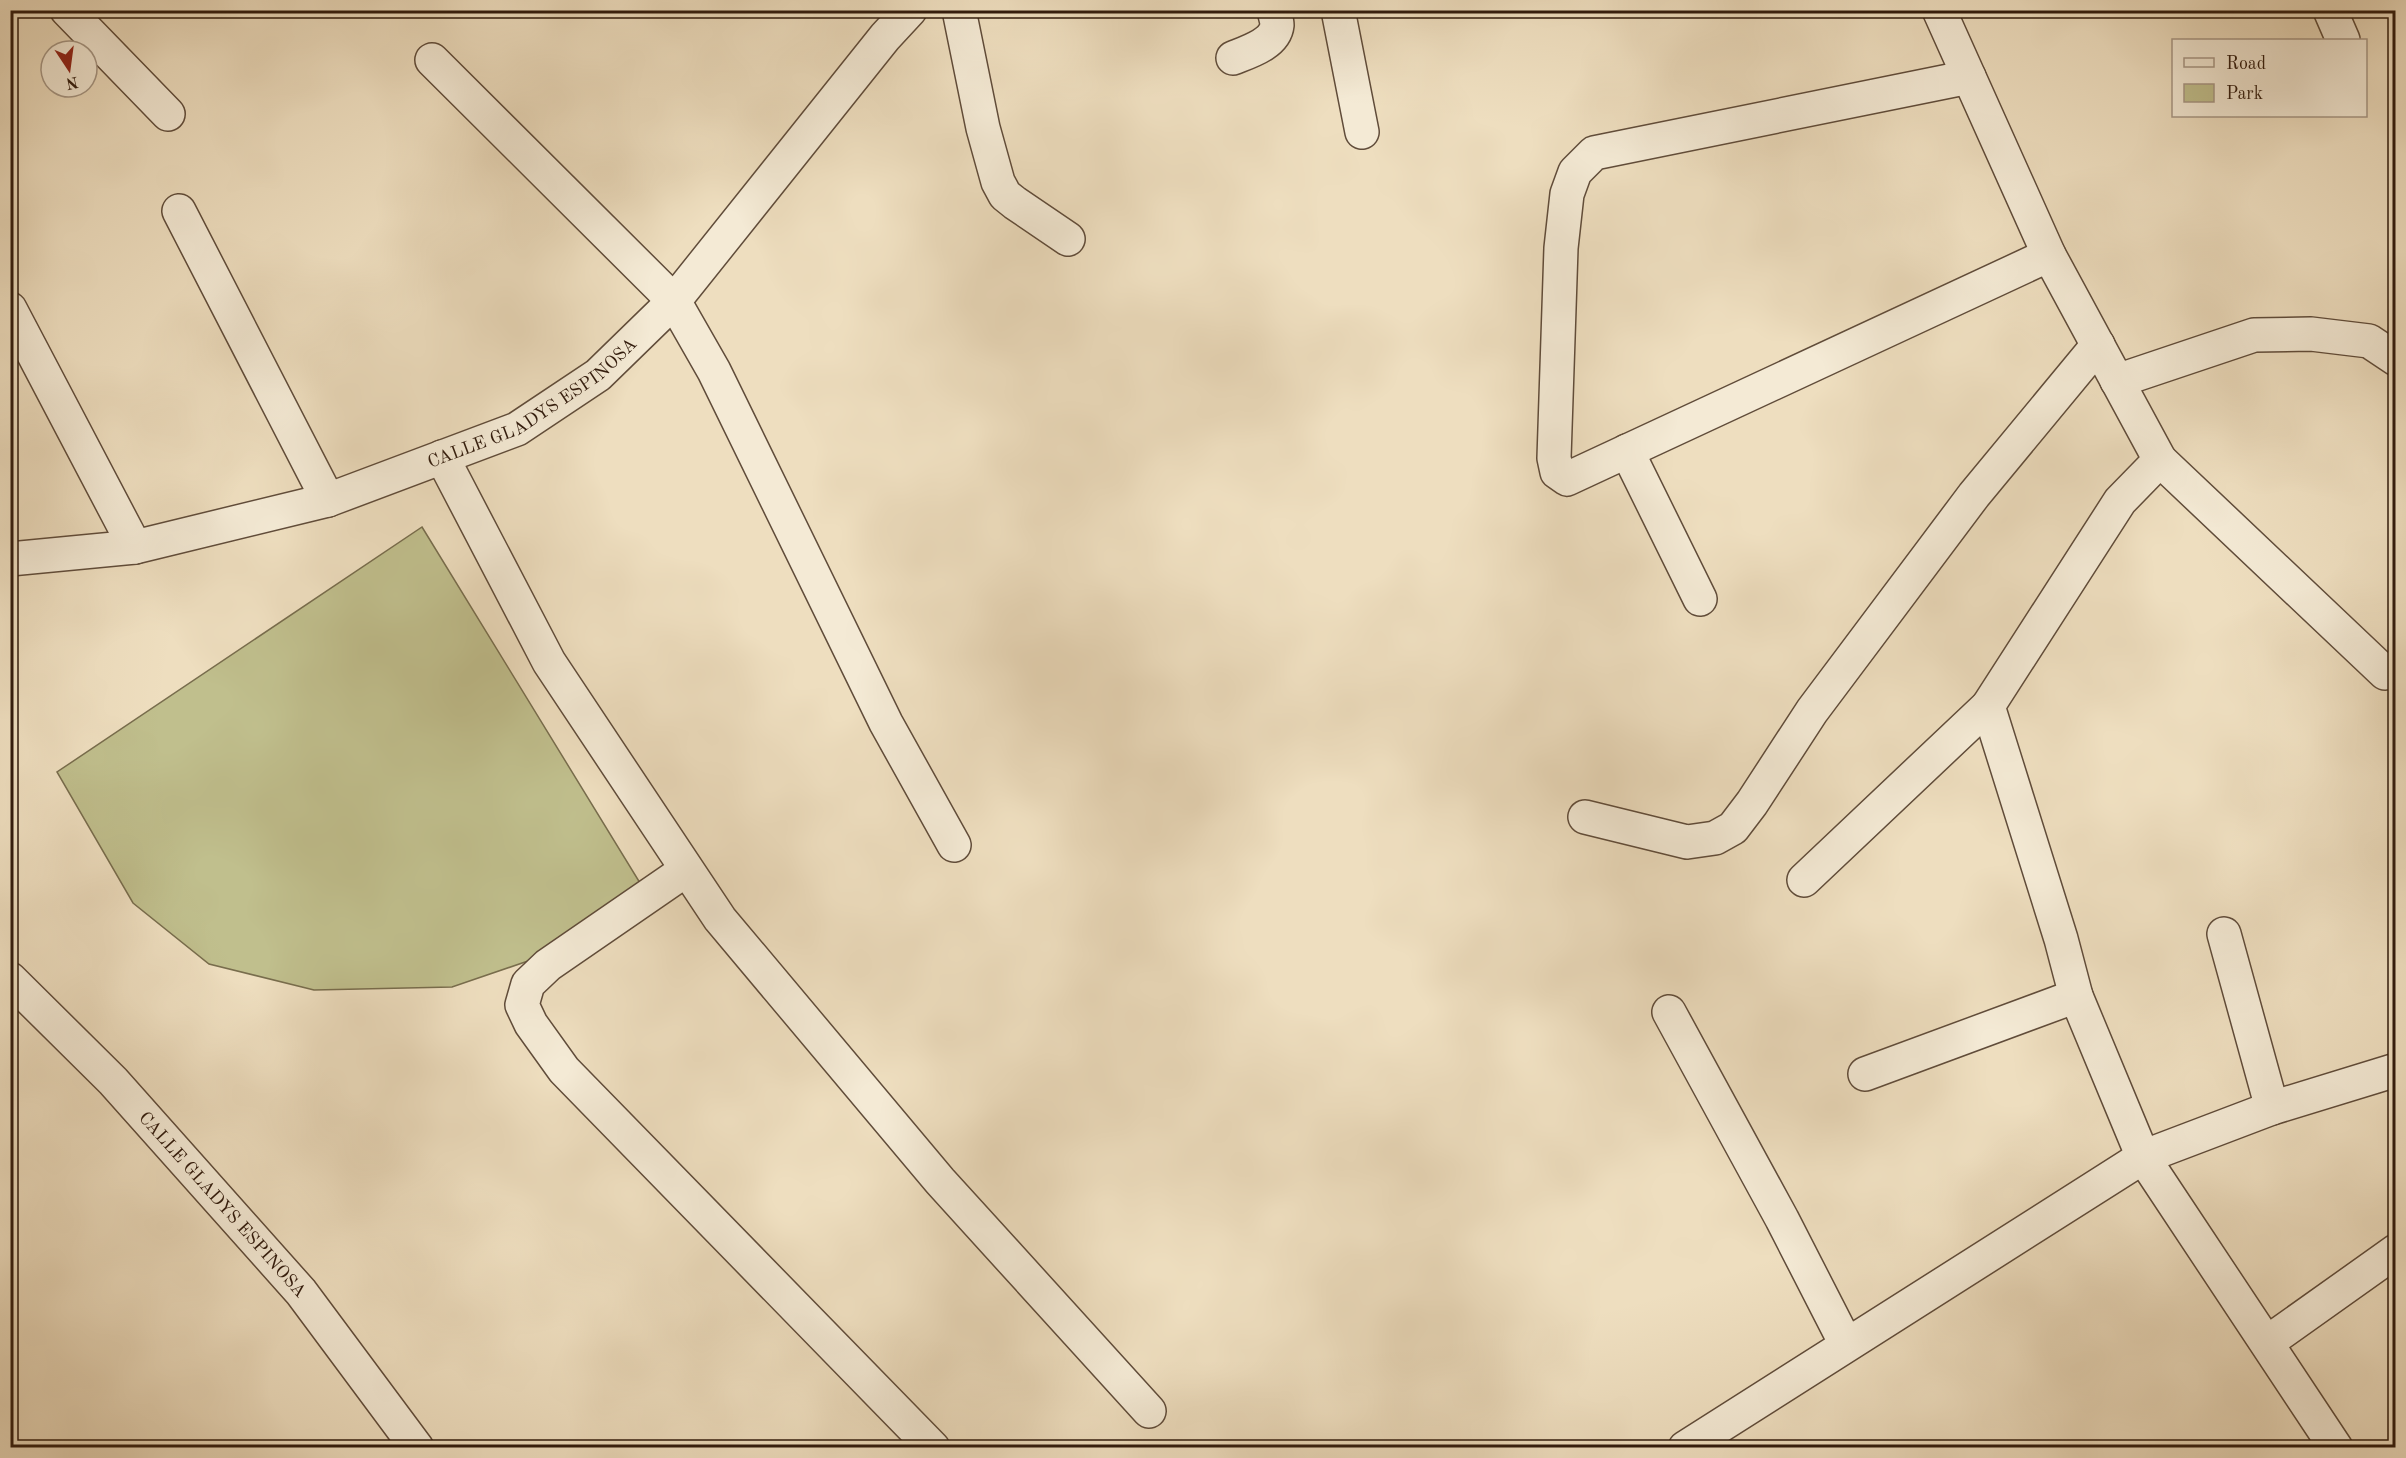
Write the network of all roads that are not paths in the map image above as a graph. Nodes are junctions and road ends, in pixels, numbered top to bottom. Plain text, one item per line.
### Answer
1 (67, 10) edge
2 (910, 10) edge
3 (959, 10) edge
4 (1274, 10) edge
5 (1338, 10) edge
6 (1939, 10) edge
7 (2330, 10) edge
8 (2343, 39) edge
9 (1233, 58) dead end
10 (432, 60) dead end
11 (1969, 76) junction
12 (168, 114) dead end
13 (1362, 132) dead end
14 (179, 211) dead end
15 (1068, 239) dead end
16 (2049, 255) junction
17 (674, 301) junction
18 (10, 309) edge
19 (2098, 345) junction
20 (2396, 359) edge
21 (2117, 381) junction
22 (1627, 451) junction
23 (442, 457) junction
24 (2160, 460) junction
25 (328, 500) junction
26 (135, 547) junction
27 (10, 560) edge
28 (1700, 599) dead end
29 (2385, 673) dead end
30 (1988, 706) junction
31 (1585, 817) dead end
32 (954, 845) dead end
33 (686, 870) junction
34 (1803, 880) dead end
35 (2224, 934) dead end
36 (10, 979) edge
37 (2076, 996) junction
38 (1669, 1012) dead end
39 (2396, 1070) edge
40 (1864, 1074) dead end
41 (2272, 1108) junction
42 (2143, 1157) junction
43 (2396, 1251) edge
44 (2268, 1342) junction
45 (1846, 1344) junction
46 (1149, 1411) dead end
47 (417, 1448) edge
48 (933, 1448) edge
49 (1685, 1448) edge
50 (2336, 1448) edge

1 - 12 street
2 - 17 street, CALLE GLADYS ESPINOSA
3 - 15 street
4 - 9 street
5 - 13 street
6 - 11 street
7 - 8 street
10 - 17 street
11 - 16 street
11 - 22 street
14 - 25 street
16 - 19 street
16 - 22 street
17 - 23 street, CALLE GLADYS ESPINOSA
17 - 32 street
18 - 26 street
19 - 21 street
19 - 31 street
20 - 21 street
21 - 24 street
22 - 28 street
23 - 25 street, CALLE GLADYS ESPINOSA
23 - 33 street
24 - 29 street
24 - 30 street
25 - 26 street, CALLE GLADYS ESPINOSA
26 - 27 street, CALLE GLADYS ESPINOSA
30 - 34 street
30 - 37 street
33 - 46 street
33 - 48 street
35 - 41 street
36 - 47 street, CALLE GLADYS ESPINOSA
37 - 40 street
37 - 42 street
38 - 45 street
39 - 41 street
41 - 42 street
42 - 44 street
42 - 45 street
43 - 44 street
44 - 50 street
45 - 49 street

